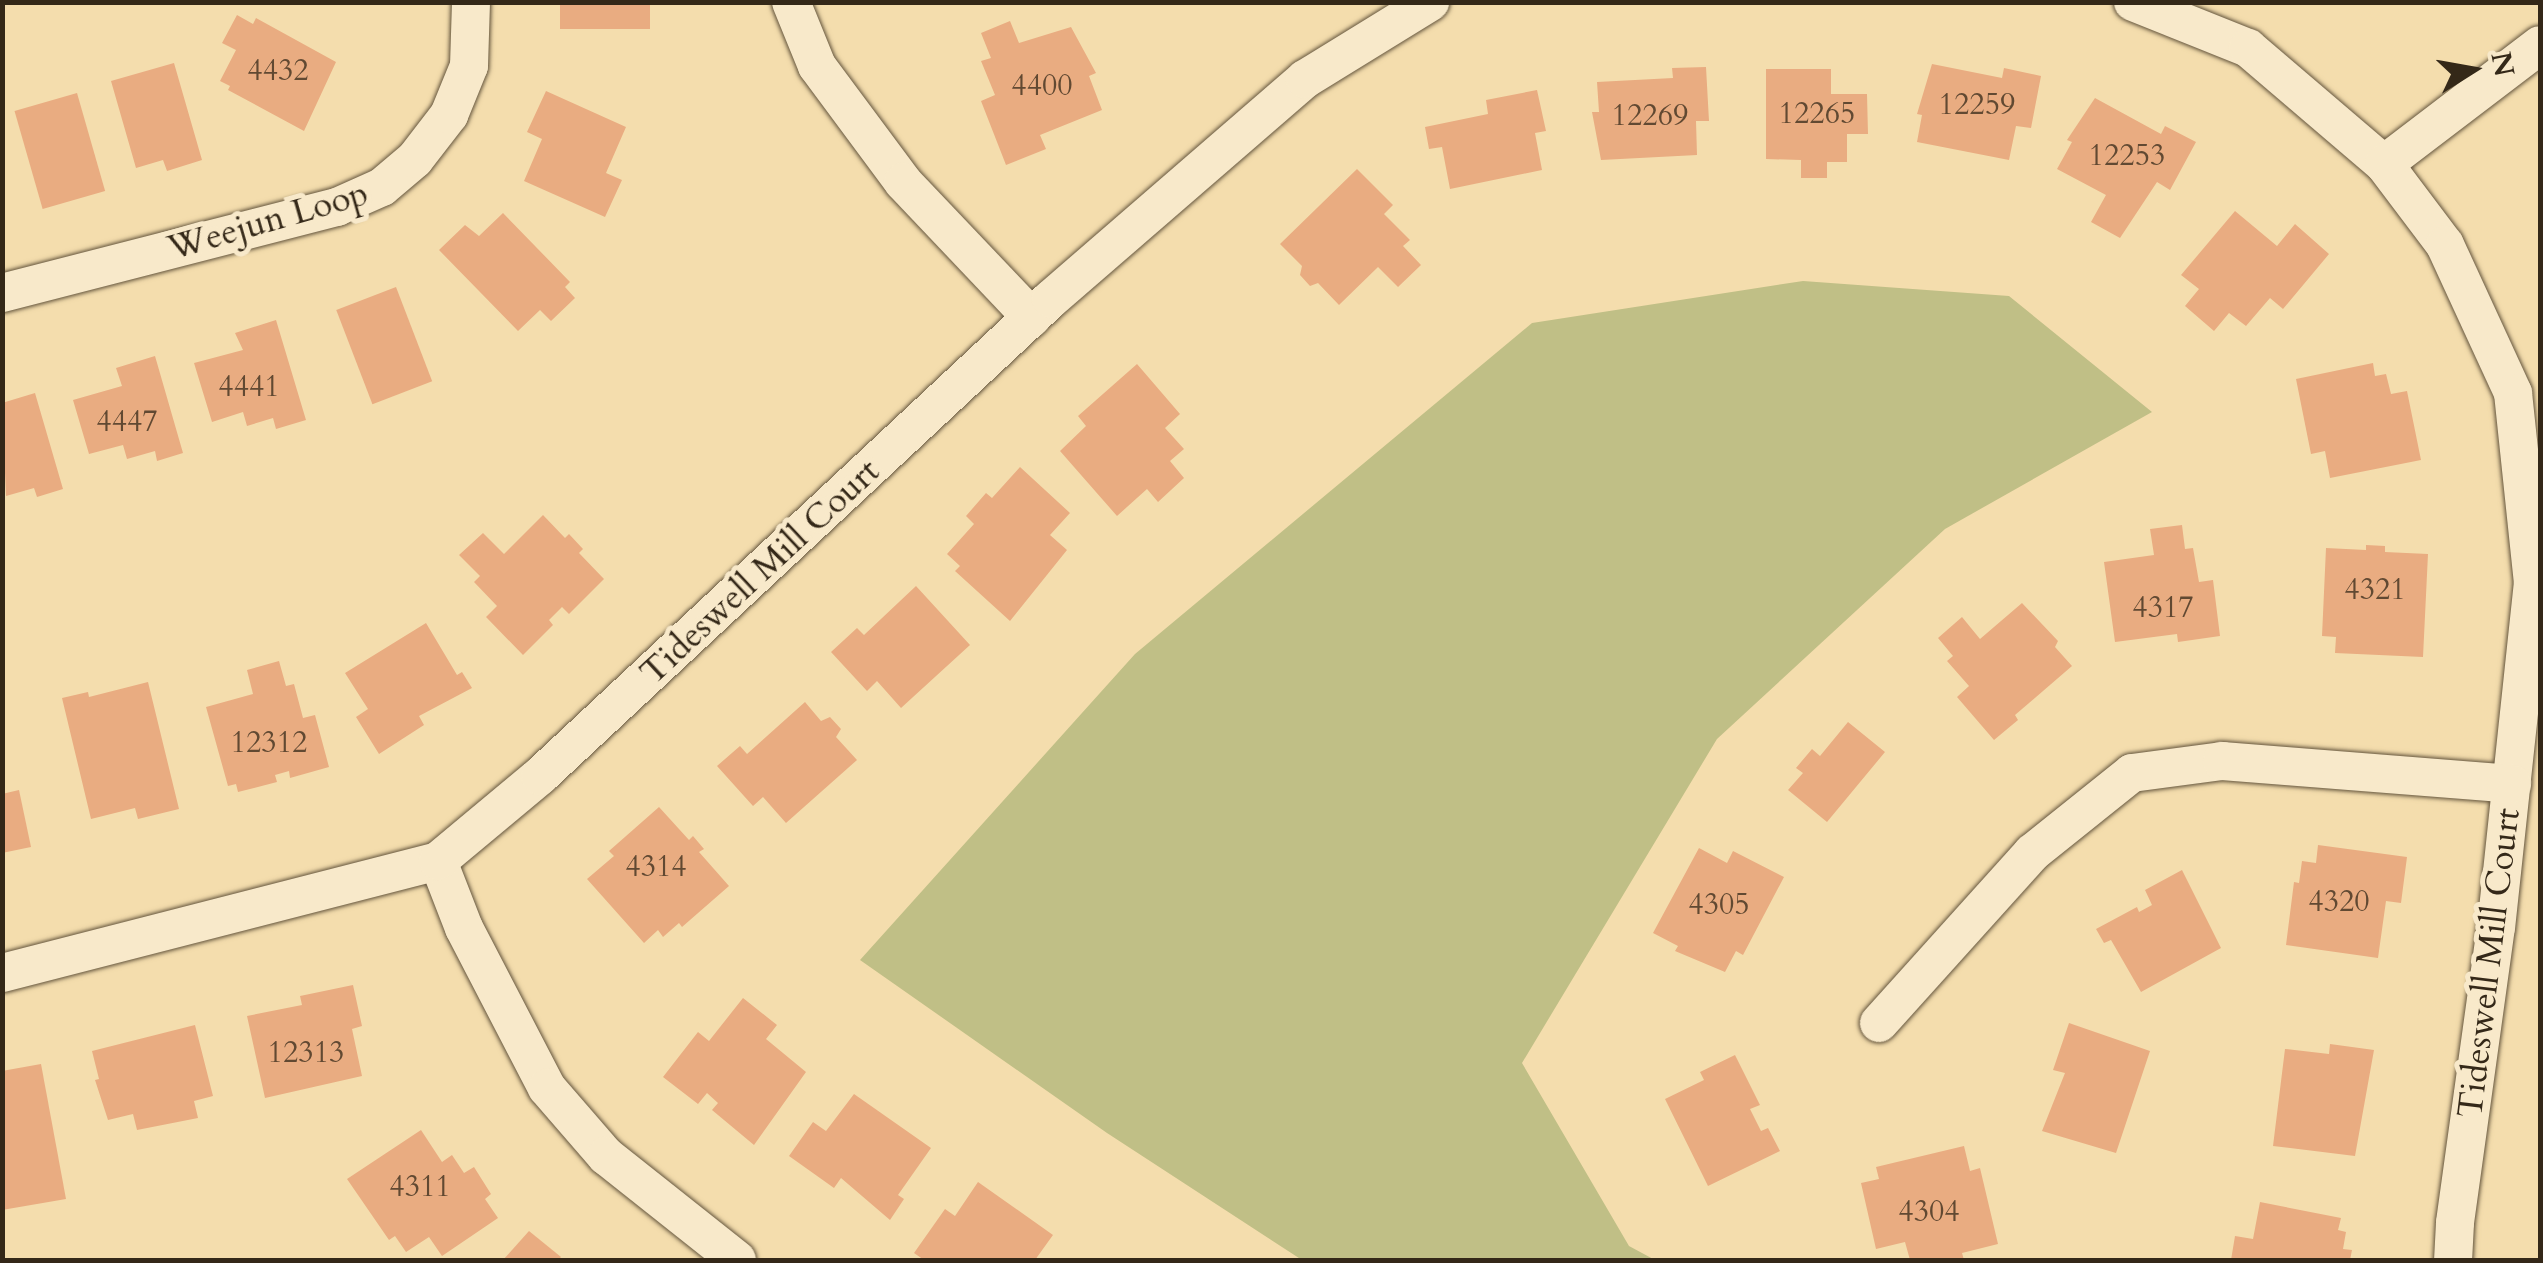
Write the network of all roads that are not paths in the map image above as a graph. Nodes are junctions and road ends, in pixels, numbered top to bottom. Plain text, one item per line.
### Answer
1 (471, 2) edge
2 (791, 2) edge
3 (1430, 2) edge
4 (2133, 2) edge
5 (2540, 45) edge
6 (2384, 164) junction
7 (2, 292) edge
8 (1032, 318) junction
9 (2512, 784) junction
10 (438, 860) junction
11 (2, 973) edge
12 (1880, 1023) dead end
13 (737, 1260) edge
14 (2454, 1260) edge

1 - 7 street, Weejun Loop
2 - 8 street
3 - 8 street, Tideswell Mill Court
4 - 6 street, Tideswell Mill Court
5 - 6 street
6 - 9 street, Tideswell Mill Court
8 - 10 street, Tideswell Mill Court
9 - 12 street
9 - 14 street, Tideswell Mill Court
10 - 11 street, Tideswell Mill Court
10 - 13 street

